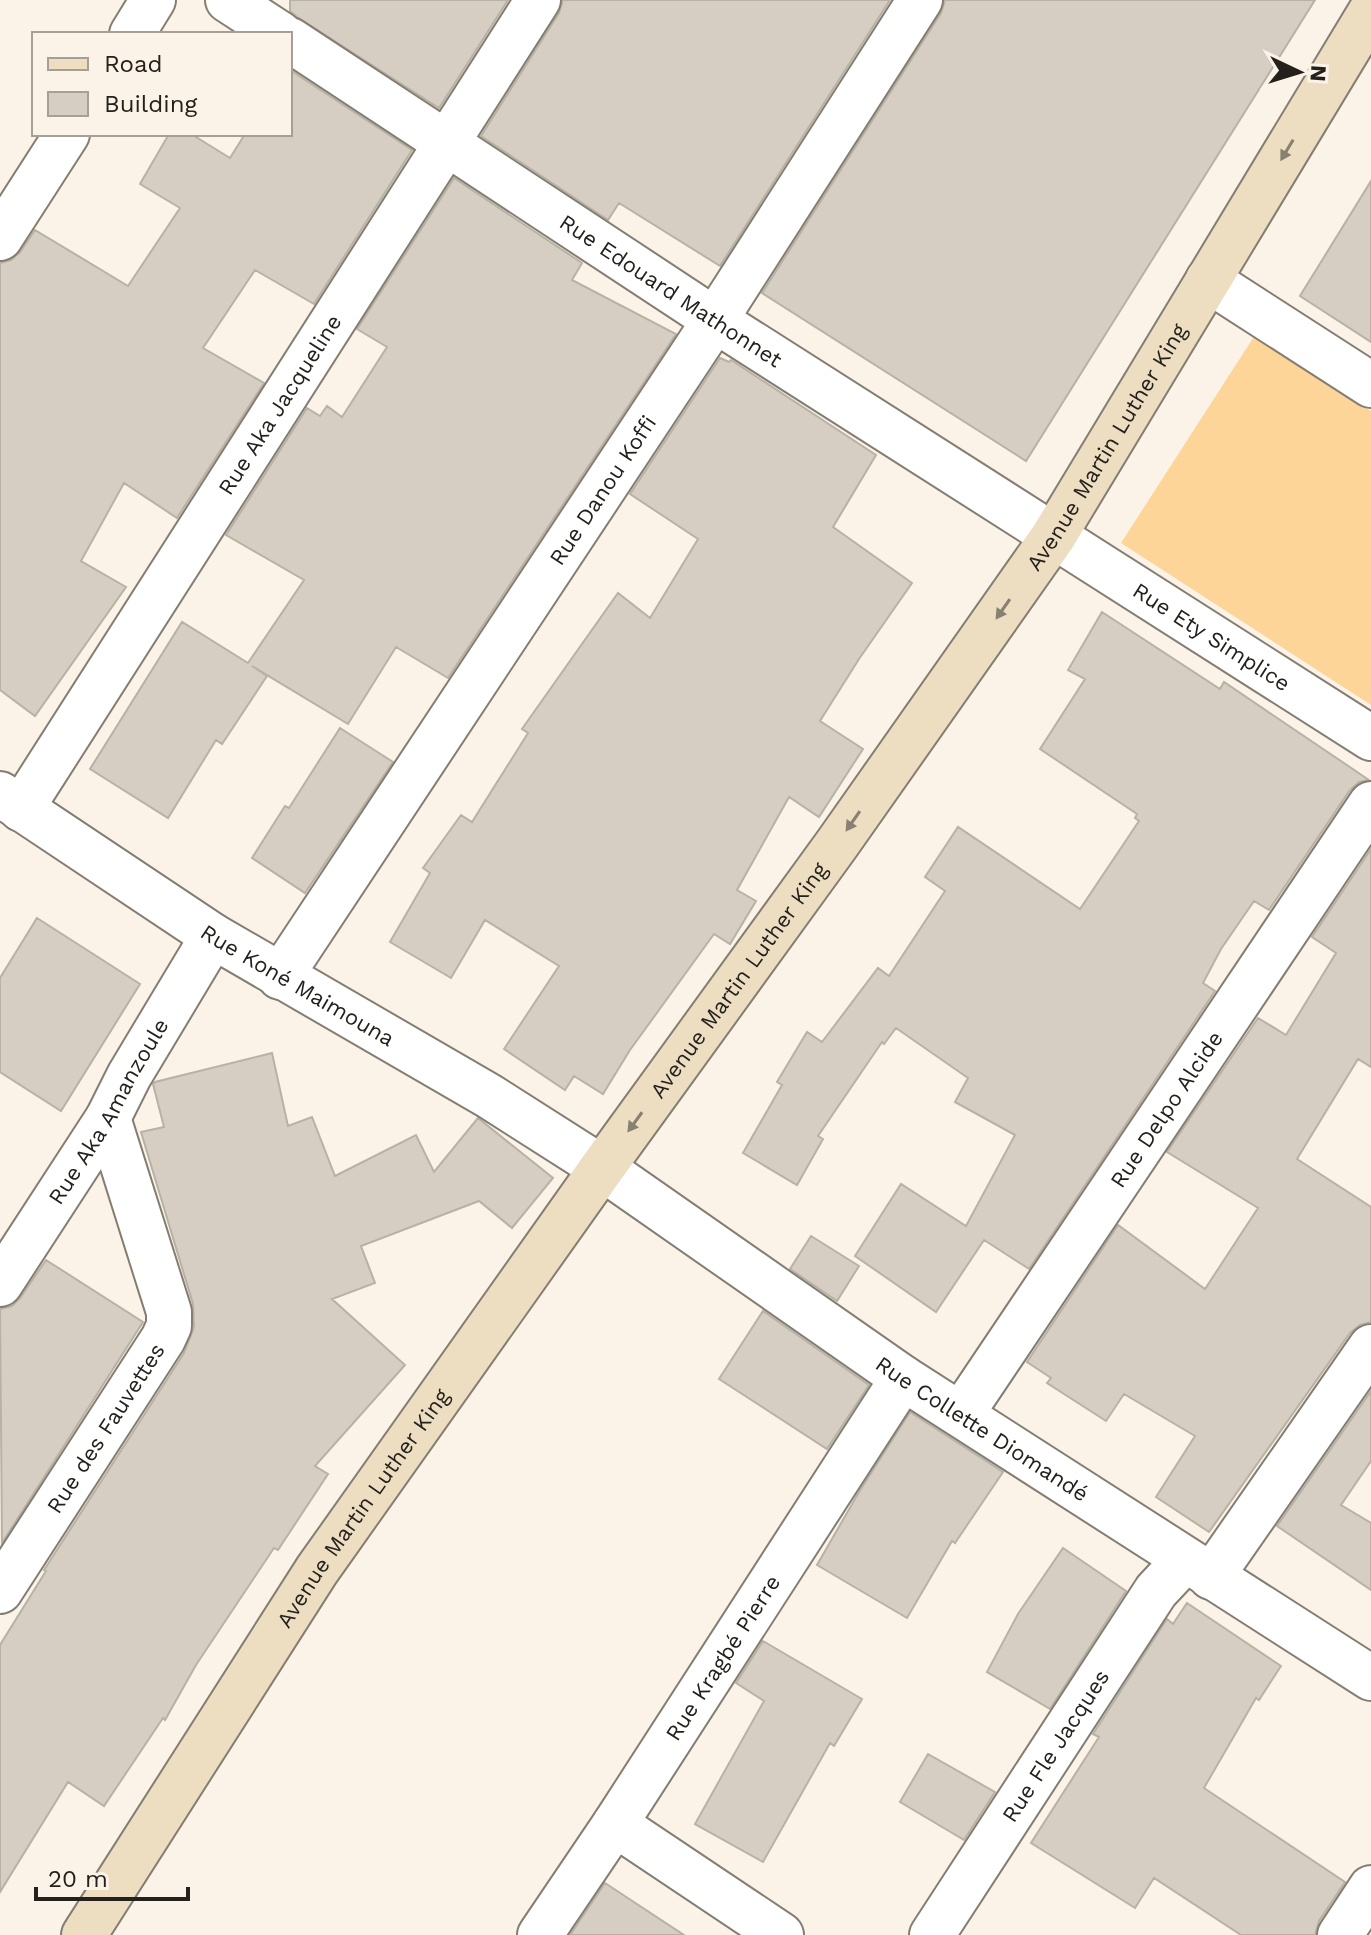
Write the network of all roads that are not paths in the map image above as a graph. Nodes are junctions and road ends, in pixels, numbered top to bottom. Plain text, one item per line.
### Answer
1 (153, 0) edge
2 (228, 0) edge
3 (538, 0) edge
4 (920, 0) edge
5 (1371, 11) edge
6 (133, 32) edge
7 (277, 32) edge
8 (292, 41) edge
9 (66, 136) edge
10 (447, 142) junction
11 (0, 238) edge
12 (1208, 280) junction
13 (715, 320) junction
14 (1371, 385) edge
15 (1053, 537) junction
16 (1371, 738) edge
17 (11, 801) edge
18 (1371, 804) edge
19 (213, 936) junction
20 (280, 977) junction
21 (108, 1118) junction
22 (602, 1168) junction
23 (0, 1284) edge
24 (1371, 1347) edge
25 (903, 1378) junction
26 (962, 1413) junction
27 (1198, 1569) junction
28 (0, 1591) edge
29 (1371, 1678) edge
30 (615, 1824) junction
31 (1371, 1888) edge
32 (84, 1935) edge
33 (540, 1935) edge
34 (781, 1935) edge
35 (932, 1935) edge
36 (1340, 1935) edge

1 - 6 street
2 - 7 street
3 - 10 street, Rue Aka Jacqueline
4 - 13 street, Rue Danou Koffi
5 -> 12 street, Avenue Martin Luther King
8 - 10 street, Rue Edouard Mathonnet
9 - 11 street
10 - 13 street, Rue Edouard Mathonnet
10 - 17 street, Rue Aka Jacqueline
12 - 14 street
12 - 15 street, Avenue Martin Luther King
13 - 15 street, Rue Edouard Mathonnet
13 - 20 street, Rue Danou Koffi
15 - 16 street, Rue Ety Simplice
15 -> 22 street, Avenue Martin Luther King
17 - 19 street, Rue Koné Maimouna
18 - 26 street, Rue Delpo Alcide
19 - 20 street, Rue Koné Maimouna
19 - 21 street, Rue Aka Amanzoule
20 - 22 street, Rue Koné Maimouna
21 - 23 street, Rue Aka Amanzoule
21 - 28 street, Rue des Fauvettes
22 - 25 street, Rue Collette Diomandé
22 - 32 street, Avenue Martin Luther King
24 - 27 street, Rue Fle Jacques
25 - 26 street, Rue Collette Diomandé
25 - 30 street, Rue Kragbé Pierre
26 - 27 street, Rue Collette Diomandé
27 - 29 street, Rue Collette Diomandé
27 - 35 street, Rue Fle Jacques
30 - 33 street, Rue Kragbé Pierre
30 - 34 street
31 - 36 street

